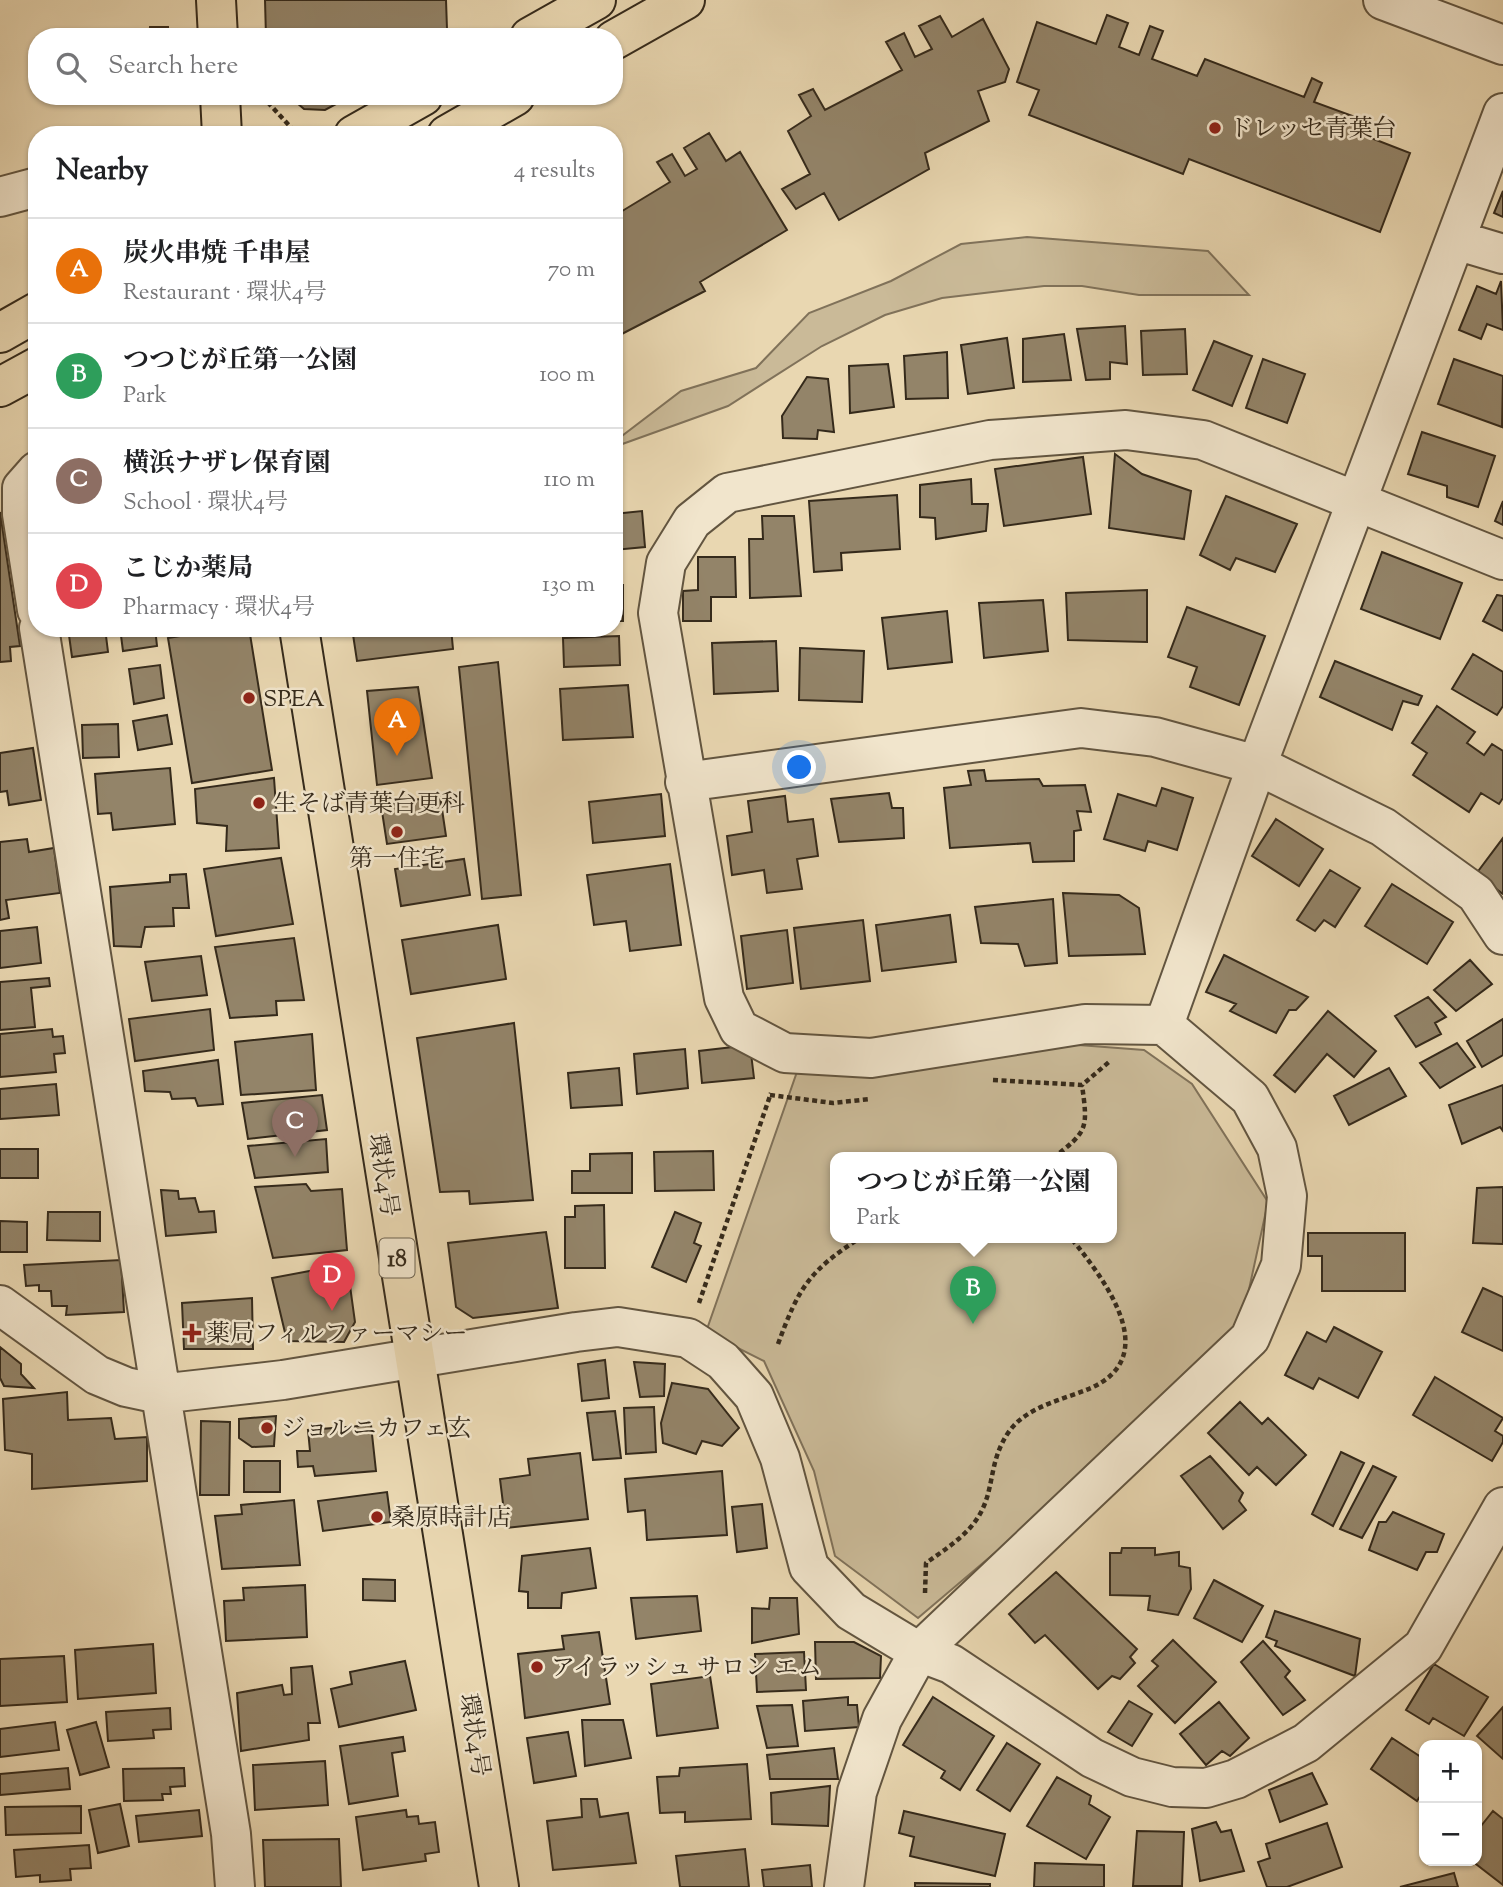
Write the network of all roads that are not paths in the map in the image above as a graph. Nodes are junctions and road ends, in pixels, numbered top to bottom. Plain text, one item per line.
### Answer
1 (216, 0) edge
2 (596, 0) edge
3 (685, 0) edge
4 (1382, 0) edge
5 (218, 28) edge
6 (546, 28) edge
7 (623, 35) edge
8 (1503, 46) edge
9 (220, 105) edge
10 (407, 105) edge
11 (499, 105) edge
12 (1503, 113) edge
13 (222, 126) edge
14 (370, 126) edge
15 (463, 126) edge
16 (28, 189) edge
17 (0, 197) edge
18 (1456, 240) junction
19 (1503, 254) edge
20 (28, 317) edge
21 (0, 332) edge
22 (28, 372) edge
23 (0, 387) edge
24 (28, 481) edge
25 (1359, 501) junction
26 (28, 552) edge
27 (1503, 560) edge
28 (41, 637) edge
29 (300, 637) edge
30 (1258, 765) junction
31 (685, 782) junction
32 (1503, 935) edge
33 (1164, 1025) junction
34 (0, 1305) edge
35 (413, 1360) junction
36 (159, 1394) junction
37 (1502, 1514) edge
38 (926, 1646) junction
39 (235, 1887) edge
40 (499, 1887) edge
41 (844, 1887) edge

1 - 5 main road
2 - 6 main road
3 - 7 main road
4 - 8 street
9 - 13 main road
10 - 14 main road
11 - 15 main road
12 - 18 street
16 - 17 street
18 - 19 street
18 - 25 street
20 - 21 main road
22 - 23 main road
24 - 26 street
25 - 27 street
25 - 30 street
25 - 31 street
28 - 36 street
29 - 35 main road, 環状4号 / 18
30 - 31 street
30 - 32 street
30 - 33 street
31 - 33 street
33 - 38 street
34 - 36 street
35 - 36 street
35 - 38 street
35 - 40 main road, 環状4号 / 18
36 - 39 street
37 - 38 street
38 - 41 street

